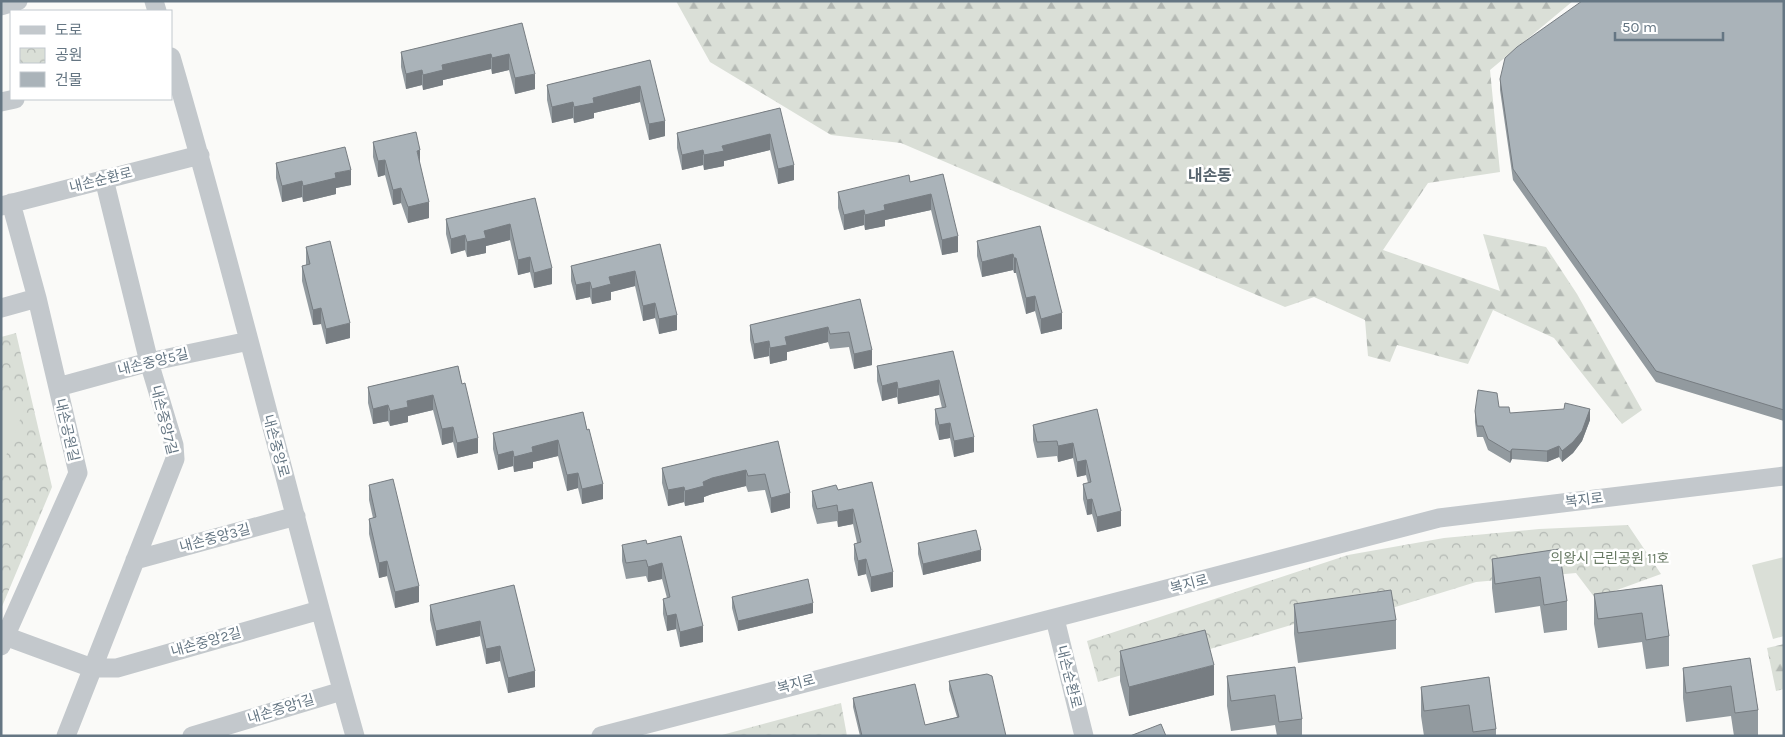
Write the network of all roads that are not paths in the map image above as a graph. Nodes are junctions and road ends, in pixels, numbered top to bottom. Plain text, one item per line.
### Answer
1 (18, 1) edge
2 (1, 6) edge
3 (172, 60) edge
4 (200, 155) junction
5 (104, 179) junction
6 (6, 205) edge
7 (37, 298) junction
8 (1, 308) edge
9 (249, 340) junction
10 (148, 362) junction
11 (58, 388) junction
12 (1784, 476) edge
13 (296, 516) junction
14 (135, 560) junction
15 (320, 610) junction
16 (1055, 619) junction
17 (3, 641) edge
18 (92, 668) junction
19 (342, 691) junction
20 (66, 736) edge
21 (192, 736) edge
22 (355, 736) edge
23 (602, 736) edge
24 (1084, 736) edge

1 - 2 street
3 - 4 street, 내손중앙로
4 - 5 street, 내손순환로
4 - 9 street, 내손중앙로
5 - 6 street, 내손순환로
5 - 10 street, 내손중앙7길
6 - 7 street, 내손공원길
7 - 8 street
7 - 11 street, 내손공원길
9 - 10 street, 내손중앙5길
9 - 13 street, 내손중앙로
10 - 11 street, 내손중앙5길
10 - 14 street, 내손중앙7길
11 - 17 street, 내손공원길
12 - 16 street, 복지로
13 - 14 street, 내손중앙3길
13 - 15 street, 내손중앙로
14 - 18 street, 내손중앙7길
15 - 18 street, 내손중앙2길
15 - 19 street, 내손중앙로
16 - 23 street, 복지로
16 - 24 street, 내손순환로
17 - 18 street
18 - 20 street, 내손중앙7길
19 - 21 street, 내손중앙1길
19 - 22 street, 내손중앙로

